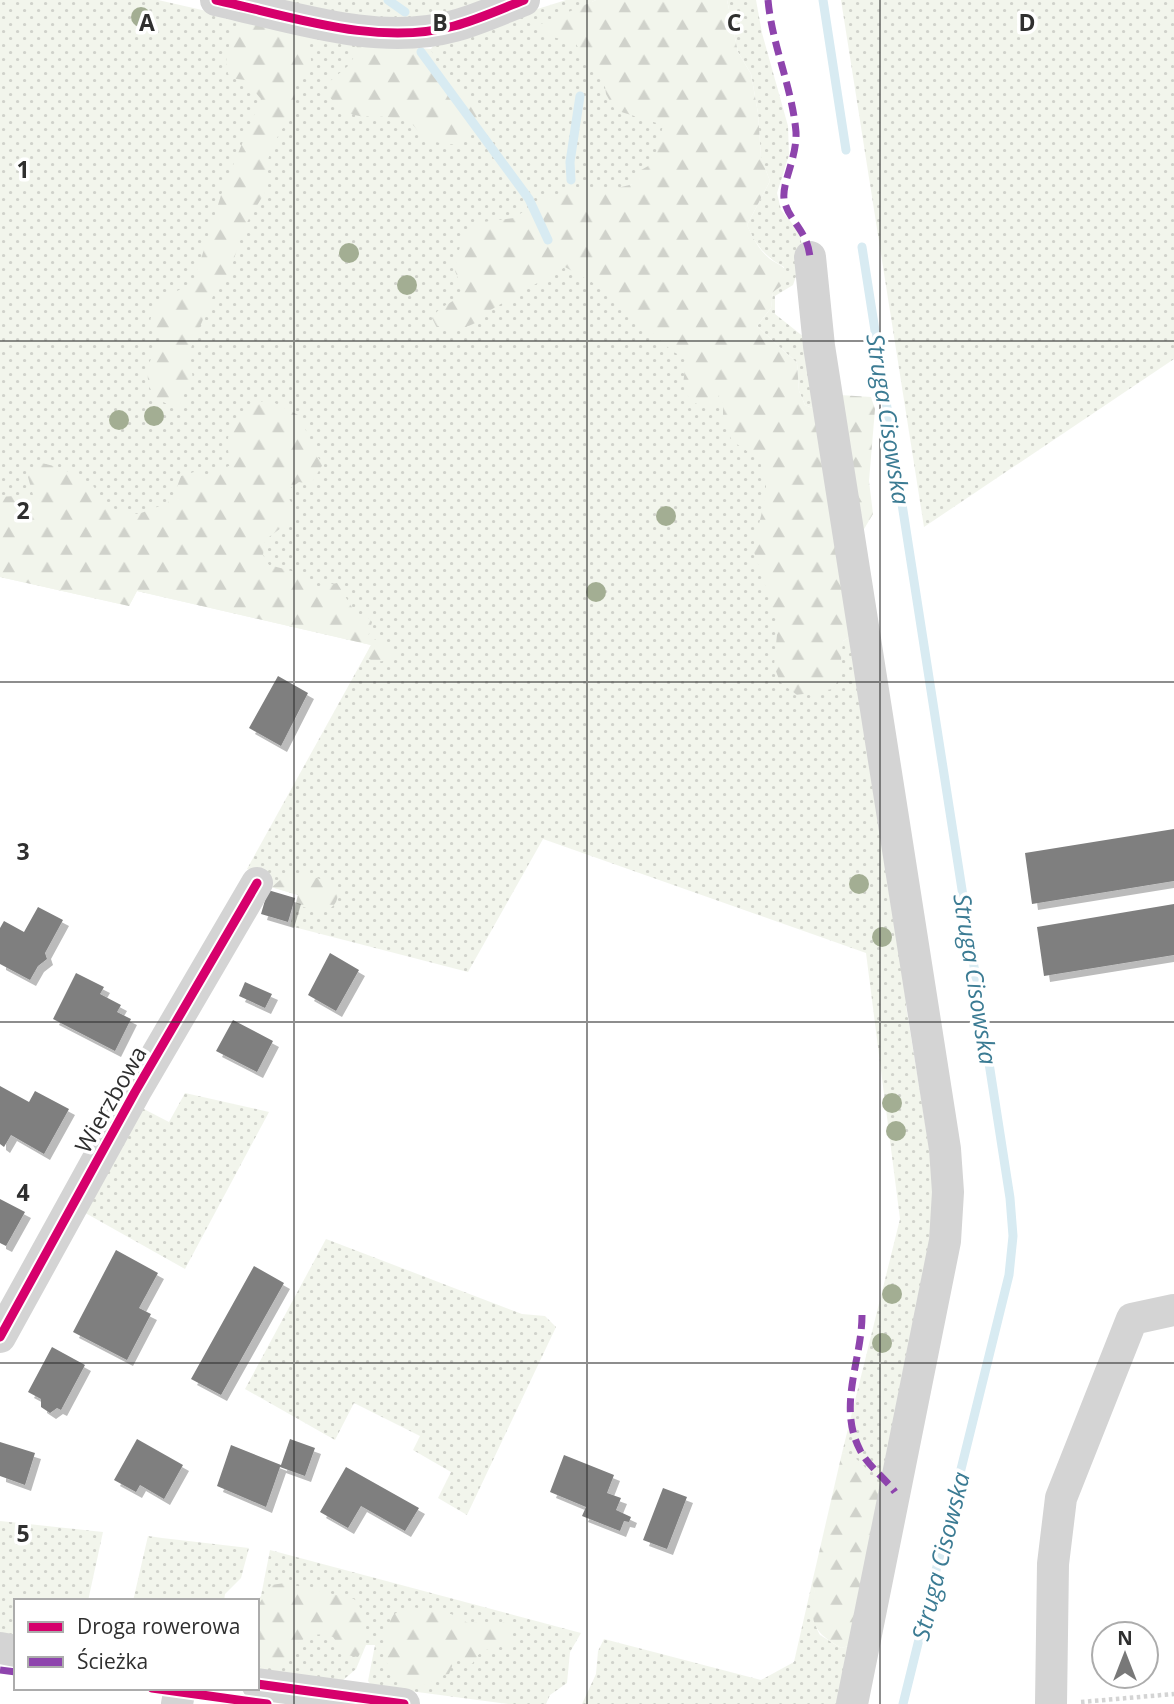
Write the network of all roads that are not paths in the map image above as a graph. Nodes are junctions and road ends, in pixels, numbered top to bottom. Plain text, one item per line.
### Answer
1 (216, 0) edge
2 (524, 0) edge
3 (810, 257) dead end
4 (257, 883) dead end
5 (1174, 1310) edge
6 (0, 1337) edge
7 (259, 1684) edge
8 (1064, 1703) edge
9 (404, 1704) edge
10 (852, 1704) edge

1 - 2 street
3 - 10 street
4 - 6 street, Wierzbowa
5 - 8 street
7 - 9 street

